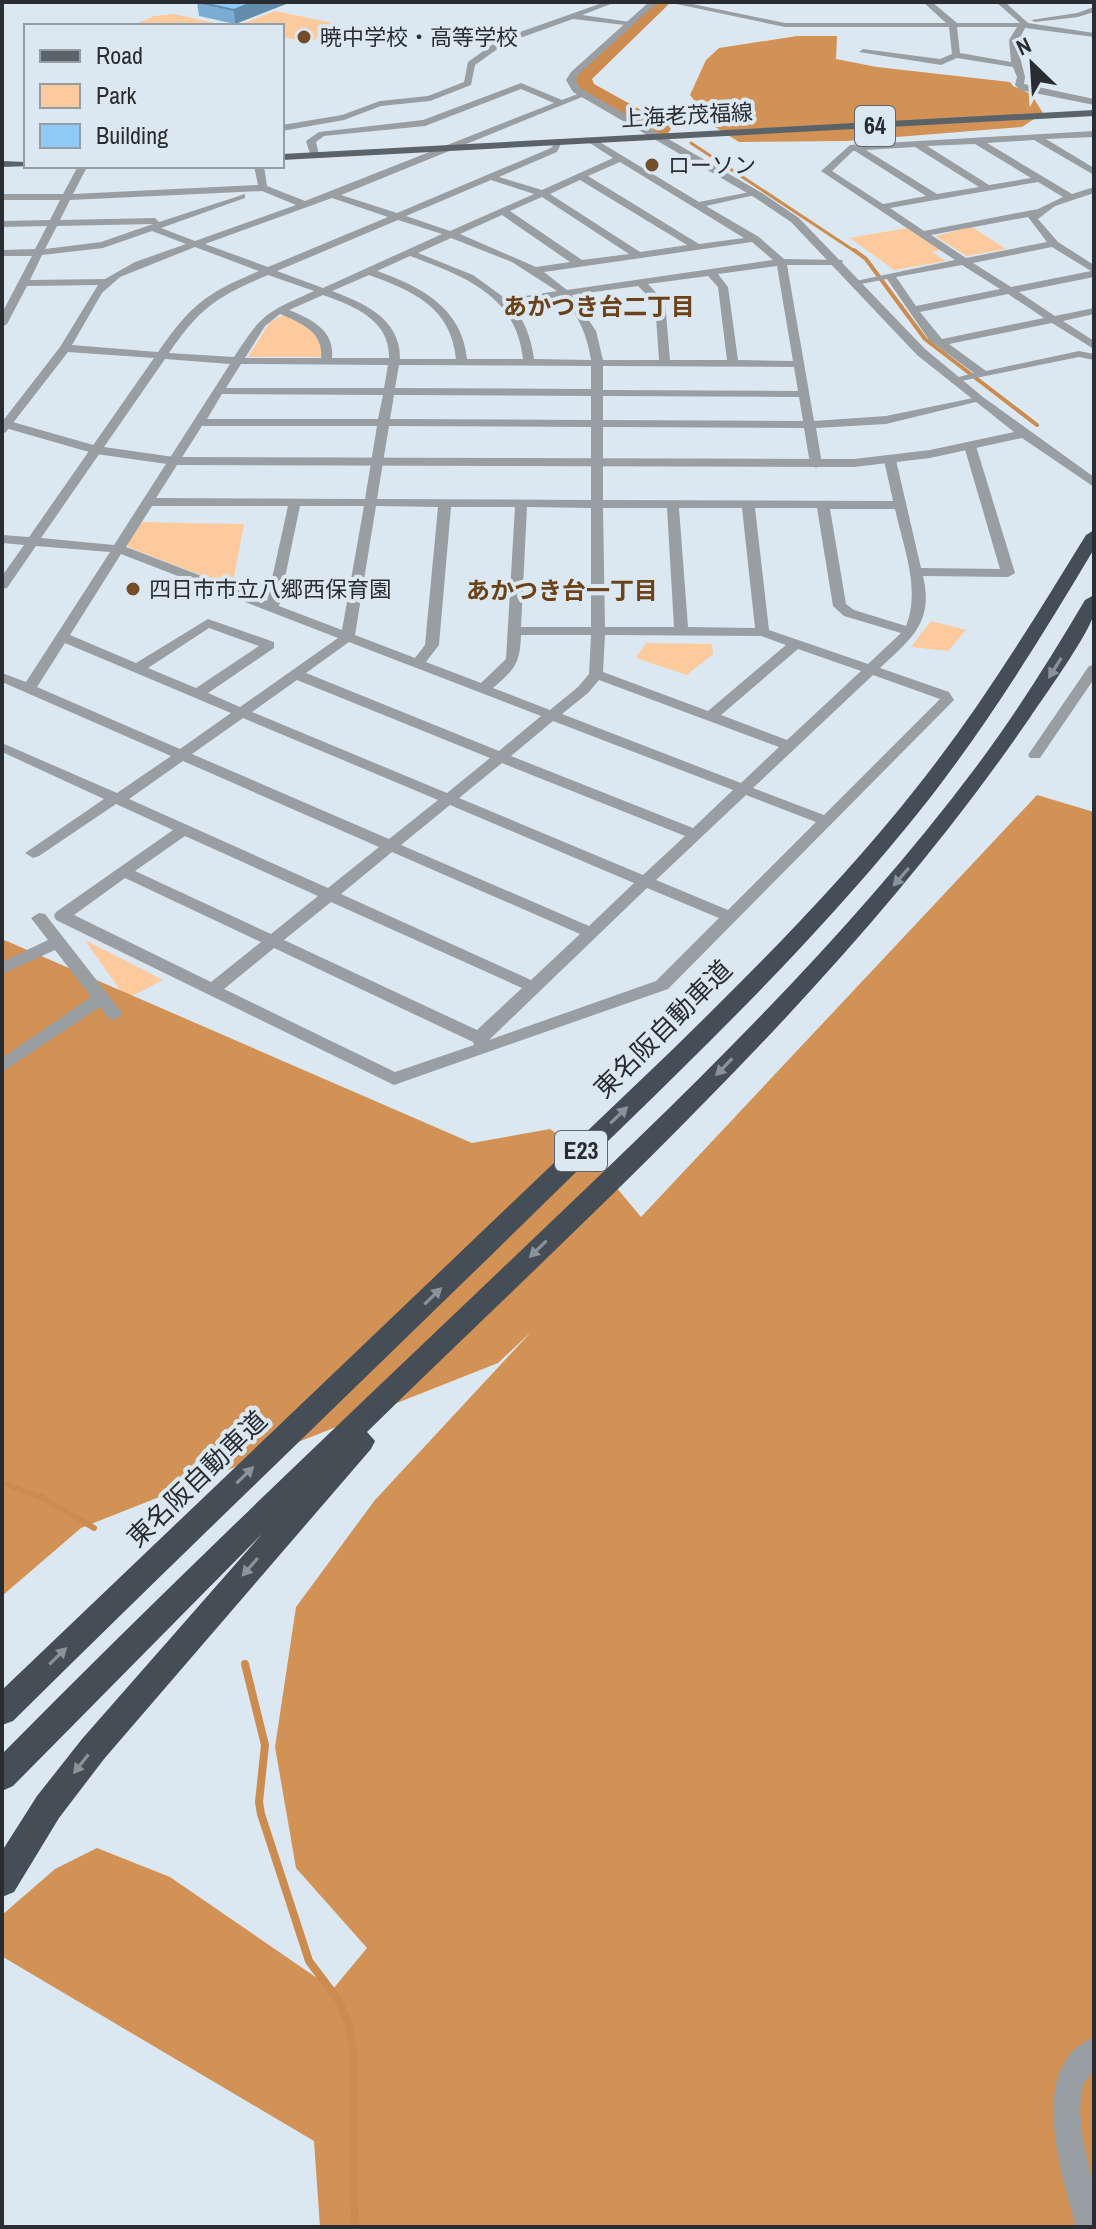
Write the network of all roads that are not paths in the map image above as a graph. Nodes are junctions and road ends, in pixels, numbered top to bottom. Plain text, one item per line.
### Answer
1 (612, 2) edge
2 (654, 2) edge
3 (671, 2) edge
4 (927, 2) edge
5 (1000, 2) edge
6 (1055, 7) dead end
7 (1094, 9) edge
8 (569, 16) junction
9 (952, 23) junction
10 (1023, 23) junction
11 (630, 24) junction
12 (1094, 35) edge
13 (863, 52) dead end
14 (956, 55) junction
15 (1016, 65) junction
16 (583, 95) junction
17 (430, 98) junction
18 (559, 102) junction
19 (1094, 102) edge
20 (461, 109) junction
21 (1094, 113) edge
22 (436, 119) junction
23 (460, 126) dead end
24 (284, 128) edge
25 (471, 129) dead end
26 (483, 133) junction
27 (1094, 134) edge
28 (656, 136) junction
29 (1037, 138) junction
30 (590, 140) junction
31 (977, 141) junction
32 (560, 142) junction
33 (918, 145) junction
34 (449, 147) junction
35 (857, 148) junction
36 (314, 155) junction
37 (284, 157) edge
38 (619, 159) junction
39 (2, 164) edge
40 (24, 165) edge
41 (81, 168) edge
42 (259, 168) edge
43 (1094, 172) edge
44 (581, 176) junction
45 (491, 177) junction
46 (1039, 179) junction
47 (263, 188) junction
48 (987, 188) junction
49 (1094, 190) edge
50 (542, 193) junction
51 (752, 193) junction
52 (332, 195) junction
53 (2, 197) edge
54 (934, 197) junction
55 (1070, 197) junction
56 (66, 198) junction
57 (305, 205) junction
58 (698, 205) junction
59 (882, 207) junction
60 (501, 210) junction
61 (1037, 212) junction
62 (398, 216) junction
63 (172, 221) junction
64 (2, 224) edge
65 (53, 224) junction
66 (152, 228) junction
67 (449, 233) junction
68 (923, 234) junction
69 (755, 239) junction
70 (195, 244) junction
71 (1054, 244) junction
72 (697, 247) junction
73 (407, 252) junction
74 (2, 253) edge
75 (39, 253) junction
76 (638, 255) junction
77 (965, 261) junction
78 (781, 262) junction
79 (838, 262) junction
80 (579, 263) junction
81 (366, 270) junction
82 (534, 270) junction
83 (269, 271) junction
84 (1094, 271) edge
85 (711, 272) junction
86 (883, 277) junction
87 (106, 282) junction
88 (856, 282) junction
89 (24, 283) junction
90 (641, 283) junction
91 (321, 290) junction
92 (1010, 290) junction
93 (565, 293) junction
94 (505, 302) junction
95 (278, 310) junction
96 (913, 310) junction
97 (1094, 311) edge
98 (1054, 319) junction
99 (2, 324) edge
100 (940, 343) junction
101 (1094, 346) edge
102 (65, 348) junction
103 (161, 355) junction
104 (1094, 357) edge
105 (237, 361) junction
106 (326, 362) junction
107 (394, 363) junction
108 (462, 363) junction
109 (529, 363) junction
110 (665, 363) junction
111 (597, 364) junction
112 (733, 364) junction
113 (800, 364) junction
114 (972, 378) junction
115 (219, 391) junction
116 (389, 392) junction
117 (596, 393) junction
118 (805, 394) junction
119 (978, 400) junction
120 (199, 422) junction
121 (384, 423) junction
122 (596, 424) junction
123 (810, 425) junction
124 (4, 426) edge
125 (1026, 433) junction
126 (970, 446) junction
127 (96, 450) junction
128 (890, 460) junction
129 (174, 461) junction
130 (378, 461) junction
131 (597, 463) junction
132 (816, 464) junction
133 (1094, 483) edge
134 (148, 502) junction
135 (295, 502) junction
136 (370, 503) junction
137 (445, 503) junction
138 (521, 503) junction
139 (597, 504) junction
140 (673, 504) junction
141 (748, 504) junction
142 (823, 505) junction
143 (901, 505) junction
144 (1094, 535) edge
145 (2, 539) edge
146 (33, 542) junction
147 (119, 549) junction
148 (916, 572) junction
149 (2, 585) edge
150 (1094, 600) edge
151 (272, 607) junction
152 (515, 631) junction
153 (598, 631) junction
154 (681, 631) junction
155 (762, 632) junction
156 (910, 632) junction
157 (62, 637) junction
158 (348, 637) junction
159 (796, 644) junction
160 (417, 664) junction
161 (138, 668) junction
162 (1094, 669) edge
163 (871, 670) junction
164 (596, 674) junction
165 (297, 675) junction
166 (2, 677) edge
167 (29, 689) junction
168 (483, 689) junction
169 (197, 694) junction
170 (241, 713) junction
171 (552, 716) junction
172 (711, 716) junction
173 (790, 746) junction
174 (2, 747) edge
175 (182, 754) junction
176 (1035, 755) dead end
177 (501, 757) junction
178 (743, 789) junction
179 (117, 799) junction
180 (449, 800) junction
181 (826, 821) junction
182 (184, 829) junction
183 (694, 834) junction
184 (391, 846) junction
185 (33, 853) dead end
186 (124, 872) junction
187 (645, 880) junction
188 (331, 895) junction
189 (730, 917) junction
190 (39, 918) dead end
191 (88, 929) junction
192 (589, 932) junction
193 (57, 941) junction
194 (272, 941) junction
195 (2, 969) edge
196 (533, 987) junction
197 (212, 990) junction
198 (101, 998) junction
199 (114, 1014) dead end
200 (482, 1042) junction
201 (2, 1066) edge
202 (468, 1318) junction
203 (2, 1711) edge
204 (2, 1776) edge
205 (2, 1881) edge
206 (1094, 2050) edge
207 (1090, 2227) edge

1 - 8 street
2 - 11 street
3 - 9 street
4 - 9 street
5 - 10 street
6 - 10 street
7 - 10 street
8 - 11 street
8 - 17 street
9 - 10 street
9 - 14 street
10 - 12 street
10 - 15 street
11 - 16 street
13 - 14 street
14 - 15 street
15 - 19 street
16 - 18 street
16 - 28 street
17 - 20 street
17 - 24 street
18 - 20 street
18 - 26 street
20 - 22 street
21 - 28 main road, 上海老茂福線 / 64
22 - 23 street
22 - 36 street
25 - 26 street
26 - 34 street
27 - 29 street
28 - 30 main road, 上海老茂福線 / 64
28 - 51 street
29 - 31 street
29 - 43 street
30 - 32 main road, 上海老茂福線 / 64
30 - 38 street
31 - 33 street
31 - 46 street
32 - 34 main road, 上海老茂福線 / 64
32 - 45 street
33 - 35 street
33 - 48 street
34 - 36 main road, 上海老茂福線 / 64
34 - 52 street
35 - 54 street
35 - 59 street
36 - 37 main road, 上海老茂福線 / 64
38 - 44 street
38 - 58 street
39 - 40 main road
41 - 56 street
42 - 47 street
44 - 50 street
44 - 72 street
45 - 50 street
45 - 62 street
46 - 48 street
46 - 55 street
47 - 56 street
47 - 57 street
47 - 63 street
48 - 54 street
49 - 55 street
50 - 60 street
50 - 76 street
51 - 58 street
51 - 79 street
52 - 57 street
52 - 62 street
53 - 56 street
54 - 59 street
55 - 61 street
56 - 65 street
57 - 70 street
58 - 69 street
59 - 68 street
60 - 67 street
60 - 80 street
61 - 68 street
61 - 71 street
62 - 67 street
62 - 83 street
63 - 65 street
63 - 66 street
64 - 65 street
65 - 75 street
66 - 70 street
66 - 75 street
67 - 73 street
67 - 82 street
68 - 77 street
69 - 72 street
69 - 78 street
70 - 83 street
70 - 87 street
71 - 77 street
71 - 84 street
72 - 76 street
73 - 81 street
73 - 94 street
74 - 75 street
75 - 89 street
76 - 80 street
77 - 86 street
77 - 92 street
78 - 79 street
78 - 85 street
78 - 113 street
79 - 88 street
80 - 82 street
81 - 91 street
81 - 108 street
82 - 93 street
83 - 91 street
83 - 103 street
84 - 92 street
85 - 90 street
85 - 112 street
86 - 88 street
86 - 96 street
87 - 89 street
87 - 102 street
88 - 114 street
89 - 99 street
90 - 93 street
90 - 110 street
91 - 95 street
91 - 107 street
92 - 96 street
92 - 98 street
93 - 94 street
93 - 111 street
94 - 109 street
95 - 105 street
95 - 106 street
96 - 100 street
97 - 98 street
98 - 100 street
98 - 101 street
100 - 114 street
102 - 103 street
102 - 124 street
103 - 105 street
103 - 127 street
104 - 114 street
105 - 106 street
105 - 115 street
106 - 107 street
107 - 108 street
107 - 116 street
108 - 109 street
109 - 111 street
110 - 111 street
110 - 112 street
111 - 117 street
112 - 113 street
113 - 118 street
114 - 119 street
115 - 116 street
115 - 120 street
116 - 117 street
116 - 121 street
117 - 118 street
117 - 122 street
118 - 123 street
119 - 123 street
119 - 125 street
120 - 121 street
120 - 129 street
121 - 122 street
121 - 130 street
122 - 123 street
122 - 131 street
123 - 132 street
124 - 127 street
125 - 126 street
125 - 133 street
126 - 128 street
126 - 148 street
127 - 129 street
127 - 146 street
128 - 132 street
128 - 143 street
129 - 130 street
129 - 134 street
130 - 131 street
130 - 136 street
131 - 132 street
131 - 139 street
134 - 135 street
134 - 147 street
135 - 136 street
135 - 151 street
136 - 137 street
136 - 158 street
137 - 138 street
137 - 160 street
138 - 139 street
138 - 152 street
139 - 140 street
139 - 153 street
140 - 141 street
140 - 154 street
141 - 142 street
141 - 155 street
142 - 143 street
142 - 156 street
143 - 148 street
203 -> 144 highway, 東名阪自動車道 / E23
145 - 146 street
146 - 147 street
146 - 149 street
147 - 151 street
147 - 157 street
148 - 156 street
150 -> 202 highway, E23
151 - 158 street
152 - 153 street
152 - 168 street
153 - 154 street
153 - 164 street
154 - 155 street
155 - 159 street
156 - 163 street
157 - 161 street
157 - 167 street
158 - 160 street
158 - 165 street
159 - 163 street
159 - 172 street
160 - 168 street
161 - 169 street
161 - 169 street
162 - 176 street
163 - 173 street
163 - 181 street
164 - 171 street
164 - 172 street
165 - 170 street
165 - 177 street
166 - 167 street
167 - 175 street
168 - 171 street
169 - 170 street
170 - 175 street
170 - 180 street
171 - 177 street
171 - 178 street
172 - 173 street
173 - 178 street
174 - 179 street
175 - 179 street
175 - 184 street
177 - 180 street
177 - 183 street
178 - 181 street
178 - 183 street
179 - 182 street
179 - 185 street
180 - 184 street
180 - 187 street
181 - 189 street
182 - 186 street
182 - 188 street
183 - 187 street
184 - 188 street
184 - 192 street
186 - 191 street
186 - 194 street
187 - 189 street
187 - 192 street
188 - 194 street
188 - 196 street
189 - 200 street
190 - 193 street
191 - 193 street
191 - 197 street
192 - 196 street
193 - 195 street
193 - 198 street
194 - 197 street
194 - 200 street
196 - 200 street
197 - 200 street
198 - 199 street
198 - 201 street
202 - 204 highway, E23
202 -> 205 highway
206 - 207 street

